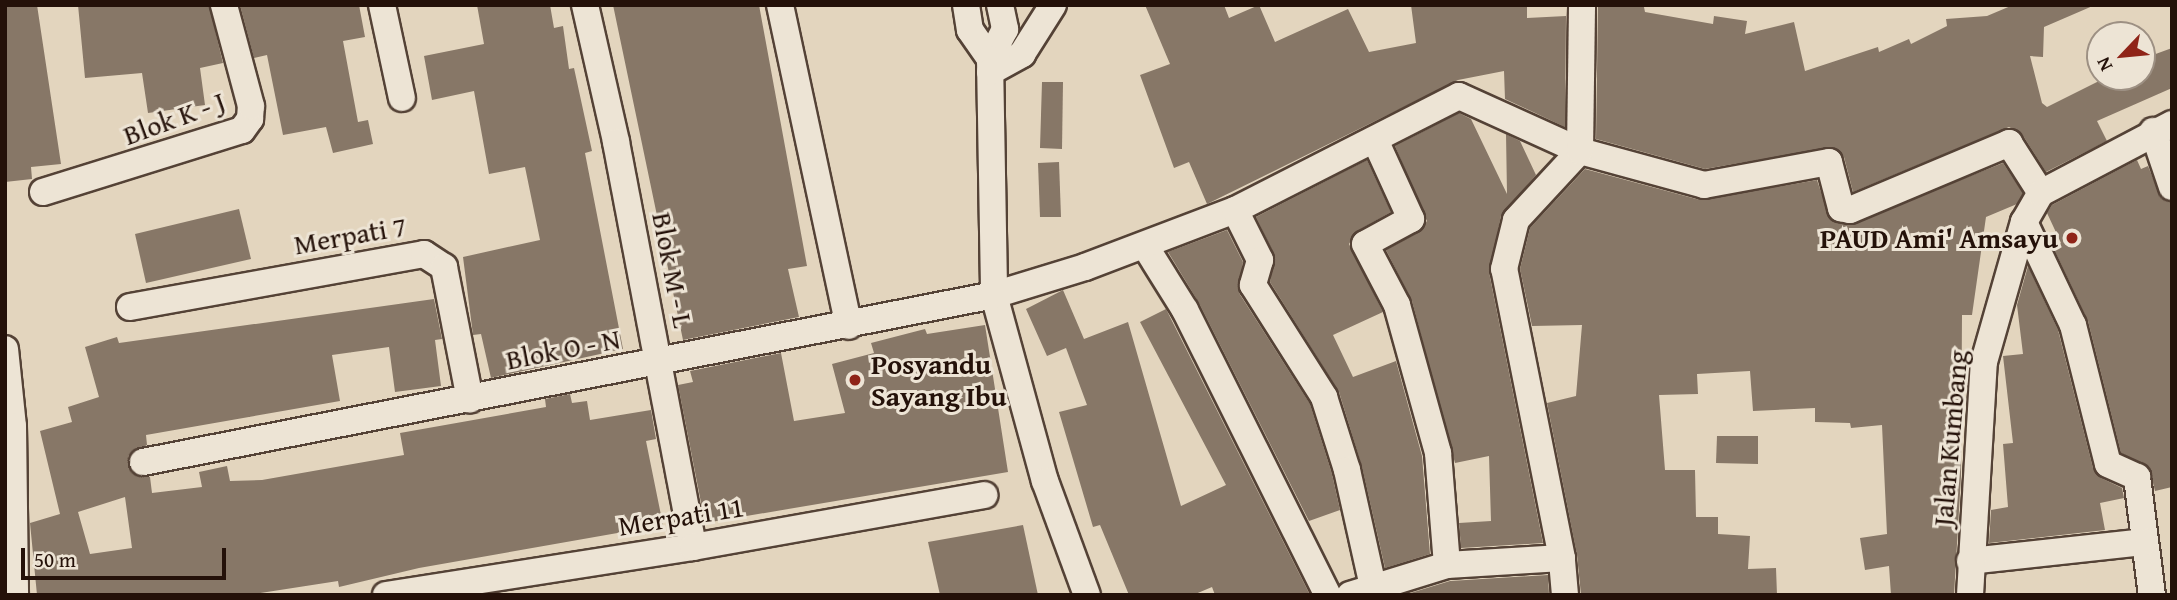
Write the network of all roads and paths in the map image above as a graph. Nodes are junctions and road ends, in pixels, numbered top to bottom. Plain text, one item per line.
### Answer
1 (224, 5) edge
2 (382, 5) edge
3 (585, 5) edge
4 (780, 5) edge
5 (966, 5) edge
6 (1000, 5) edge
7 (1053, 5) edge
8 (1582, 5) edge
9 (990, 66) junction
10 (402, 98) dead end
11 (2162, 127) edge
12 (1375, 140) junction
13 (1580, 151) junction
14 (2172, 187) edge
15 (43, 192) dead end
16 (2041, 193) junction
17 (1235, 210) junction
18 (2024, 222) junction
19 (1145, 246) junction
20 (994, 295) junction
21 (130, 307) dead end
22 (849, 326) junction
23 (5, 349) edge
24 (659, 362) junction
25 (470, 399) junction
26 (9, 427) edge
27 (143, 462) dead end
28 (984, 495) dead end
29 (9, 529) edge
30 (2144, 542) junction
31 (694, 547) junction
32 (1562, 558) junction
33 (1970, 561) junction
34 (1447, 565) junction
35 (1362, 591) edge
36 (15, 595) edge
37 (386, 595) edge
38 (1087, 595) edge
39 (1328, 595) edge
40 (1566, 595) edge
41 (1970, 595) edge
42 (2152, 595) edge

1 - 15 street, Blok K - J
2 - 10 street
3 - 24 street, Blok M - L
4 - 22 street
5 - 9 street
6 - 9 street
7 - 9 street
8 - 13 street
9 - 20 street
11 - 14 street
11 - 16 street
12 - 13 street, Blok O - N
12 - 17 street, Blok O - N
12 - 34 street
13 - 16 street
13 - 32 street
16 - 18 street, Jalan Kumbang
17 - 19 street, Blok O - N
17 - 35 street
18 - 30 street
18 - 33 street, Jalan Kumbang
19 - 20 street, Blok O - N
19 - 39 street
20 - 22 street, Blok O - N
20 - 38 street
21 - 25 street, Merpati 7
22 - 24 street, Blok O - N
23 - 26 street
24 - 25 street, Blok O - N
24 - 31 street, Blok M - L
25 - 27 street, Blok O - N
26 - 29 street
28 - 31 street, Merpati 11
29 - 36 street
30 - 33 street
30 - 42 street
31 - 37 street, Merpati 11
32 - 34 street
32 - 40 street
33 - 41 street, Jalan Kumbang
34 - 35 street

